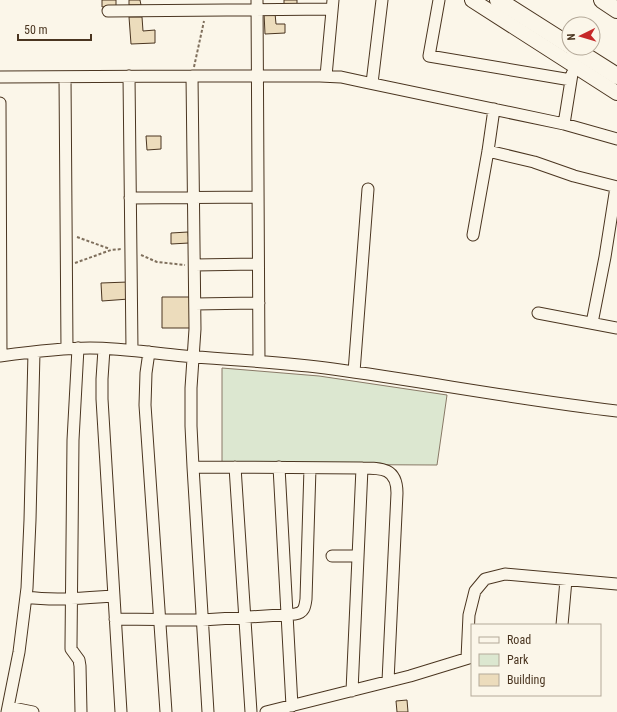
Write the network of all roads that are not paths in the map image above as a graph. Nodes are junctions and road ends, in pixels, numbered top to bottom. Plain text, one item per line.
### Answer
1 (382, 0) edge
2 (439, 0) edge
3 (472, 0) edge
4 (498, 0) edge
5 (602, 0) edge
6 (257, 5) edge
7 (333, 5) edge
8 (617, 10) edge
9 (108, 11) dead end
10 (561, 41) edge
11 (586, 56) edge
12 (574, 65) junction
13 (129, 76) junction
14 (192, 76) junction
15 (256, 76) junction
16 (326, 76) junction
17 (617, 76) edge
18 (0, 77) edge
19 (65, 77) junction
20 (571, 80) junction
21 (372, 83) junction
22 (617, 93) edge
23 (0, 103) edge
24 (494, 109) junction
25 (564, 124) junction
26 (617, 139) edge
27 (488, 151) junction
28 (616, 187) edge
29 (368, 189) dead end
30 (194, 197) junction
31 (258, 197) junction
32 (130, 198) junction
33 (0, 214) edge
34 (473, 235) dead end
35 (258, 264) junction
36 (195, 265) junction
37 (0, 281) edge
38 (259, 303) junction
39 (195, 304) junction
40 (538, 313) dead end
41 (592, 323) junction
42 (617, 328) edge
43 (78, 348) junction
44 (104, 348) junction
45 (66, 349) junction
46 (132, 350) junction
47 (34, 352) junction
48 (149, 352) junction
49 (1, 356) edge
50 (193, 356) junction
51 (259, 361) junction
52 (354, 372) junction
53 (617, 411) edge
54 (193, 467) junction
55 (235, 468) junction
56 (279, 468) junction
57 (310, 468) junction
58 (362, 468) junction
59 (332, 556) dead end
60 (358, 556) junction
61 (566, 580) junction
62 (617, 584) edge
63 (114, 596) junction
64 (26, 597) junction
65 (71, 599) junction
66 (287, 615) junction
67 (245, 617) junction
68 (115, 619) junction
69 (160, 620) junction
70 (202, 620) junction
71 (562, 624) edge
72 (470, 658) edge
73 (388, 682) junction
74 (352, 691) junction
75 (292, 706) junction
76 (8, 709) edge
77 (33, 712) edge
78 (82, 712) edge
79 (122, 712) edge
80 (166, 712) edge
81 (208, 712) edge
82 (251, 712) edge
83 (266, 712) edge

1 - 21 street
2 - 20 street
3 - 12 main road
4 - 10 highway
5 - 8 highway
6 - 7 street
6 - 9 street
6 - 15 street
7 - 16 street
11 - 17 highway
12 - 20 street
12 - 22 main road
13 - 14 street
13 - 19 street
13 - 32 street
14 - 15 street
14 - 30 street
15 - 16 street
15 - 31 street
16 - 21 street
18 - 19 street
19 - 45 street
20 - 25 street
21 - 24 street
23 - 33 street
24 - 25 street
24 - 27 street
25 - 26 street
27 - 28 street
27 - 34 street
28 - 41 street
29 - 52 street
30 - 31 street
30 - 32 street
30 - 36 street
31 - 35 street
32 - 46 street
33 - 37 street
35 - 36 street
35 - 38 street
36 - 39 street
37 - 49 street
38 - 39 street
38 - 51 street
39 - 50 street
40 - 41 street
41 - 42 street
43 - 44 street
43 - 45 street
43 - 65 street
44 - 46 street
44 - 63 street
45 - 47 street
46 - 48 street
47 - 49 street
47 - 64 street
48 - 50 street
48 - 69 street
50 - 51 street
50 - 54 street
51 - 52 street
52 - 53 street
54 - 55 street
54 - 70 street
55 - 56 street
55 - 67 street
56 - 57 street
56 - 66 street
57 - 58 street
57 - 66 street
58 - 60 street
58 - 73 street
59 - 60 street
60 - 74 street
61 - 62 street
61 - 71 street
61 - 72 street
63 - 65 street
63 - 68 street
64 - 65 street
64 - 76 street
65 - 78 street
66 - 67 street
66 - 75 street
67 - 70 street
67 - 82 street
68 - 69 street
68 - 79 street
69 - 70 street
69 - 80 street
70 - 81 street
72 - 73 street
73 - 74 street
74 - 75 street
75 - 83 street
76 - 77 street

